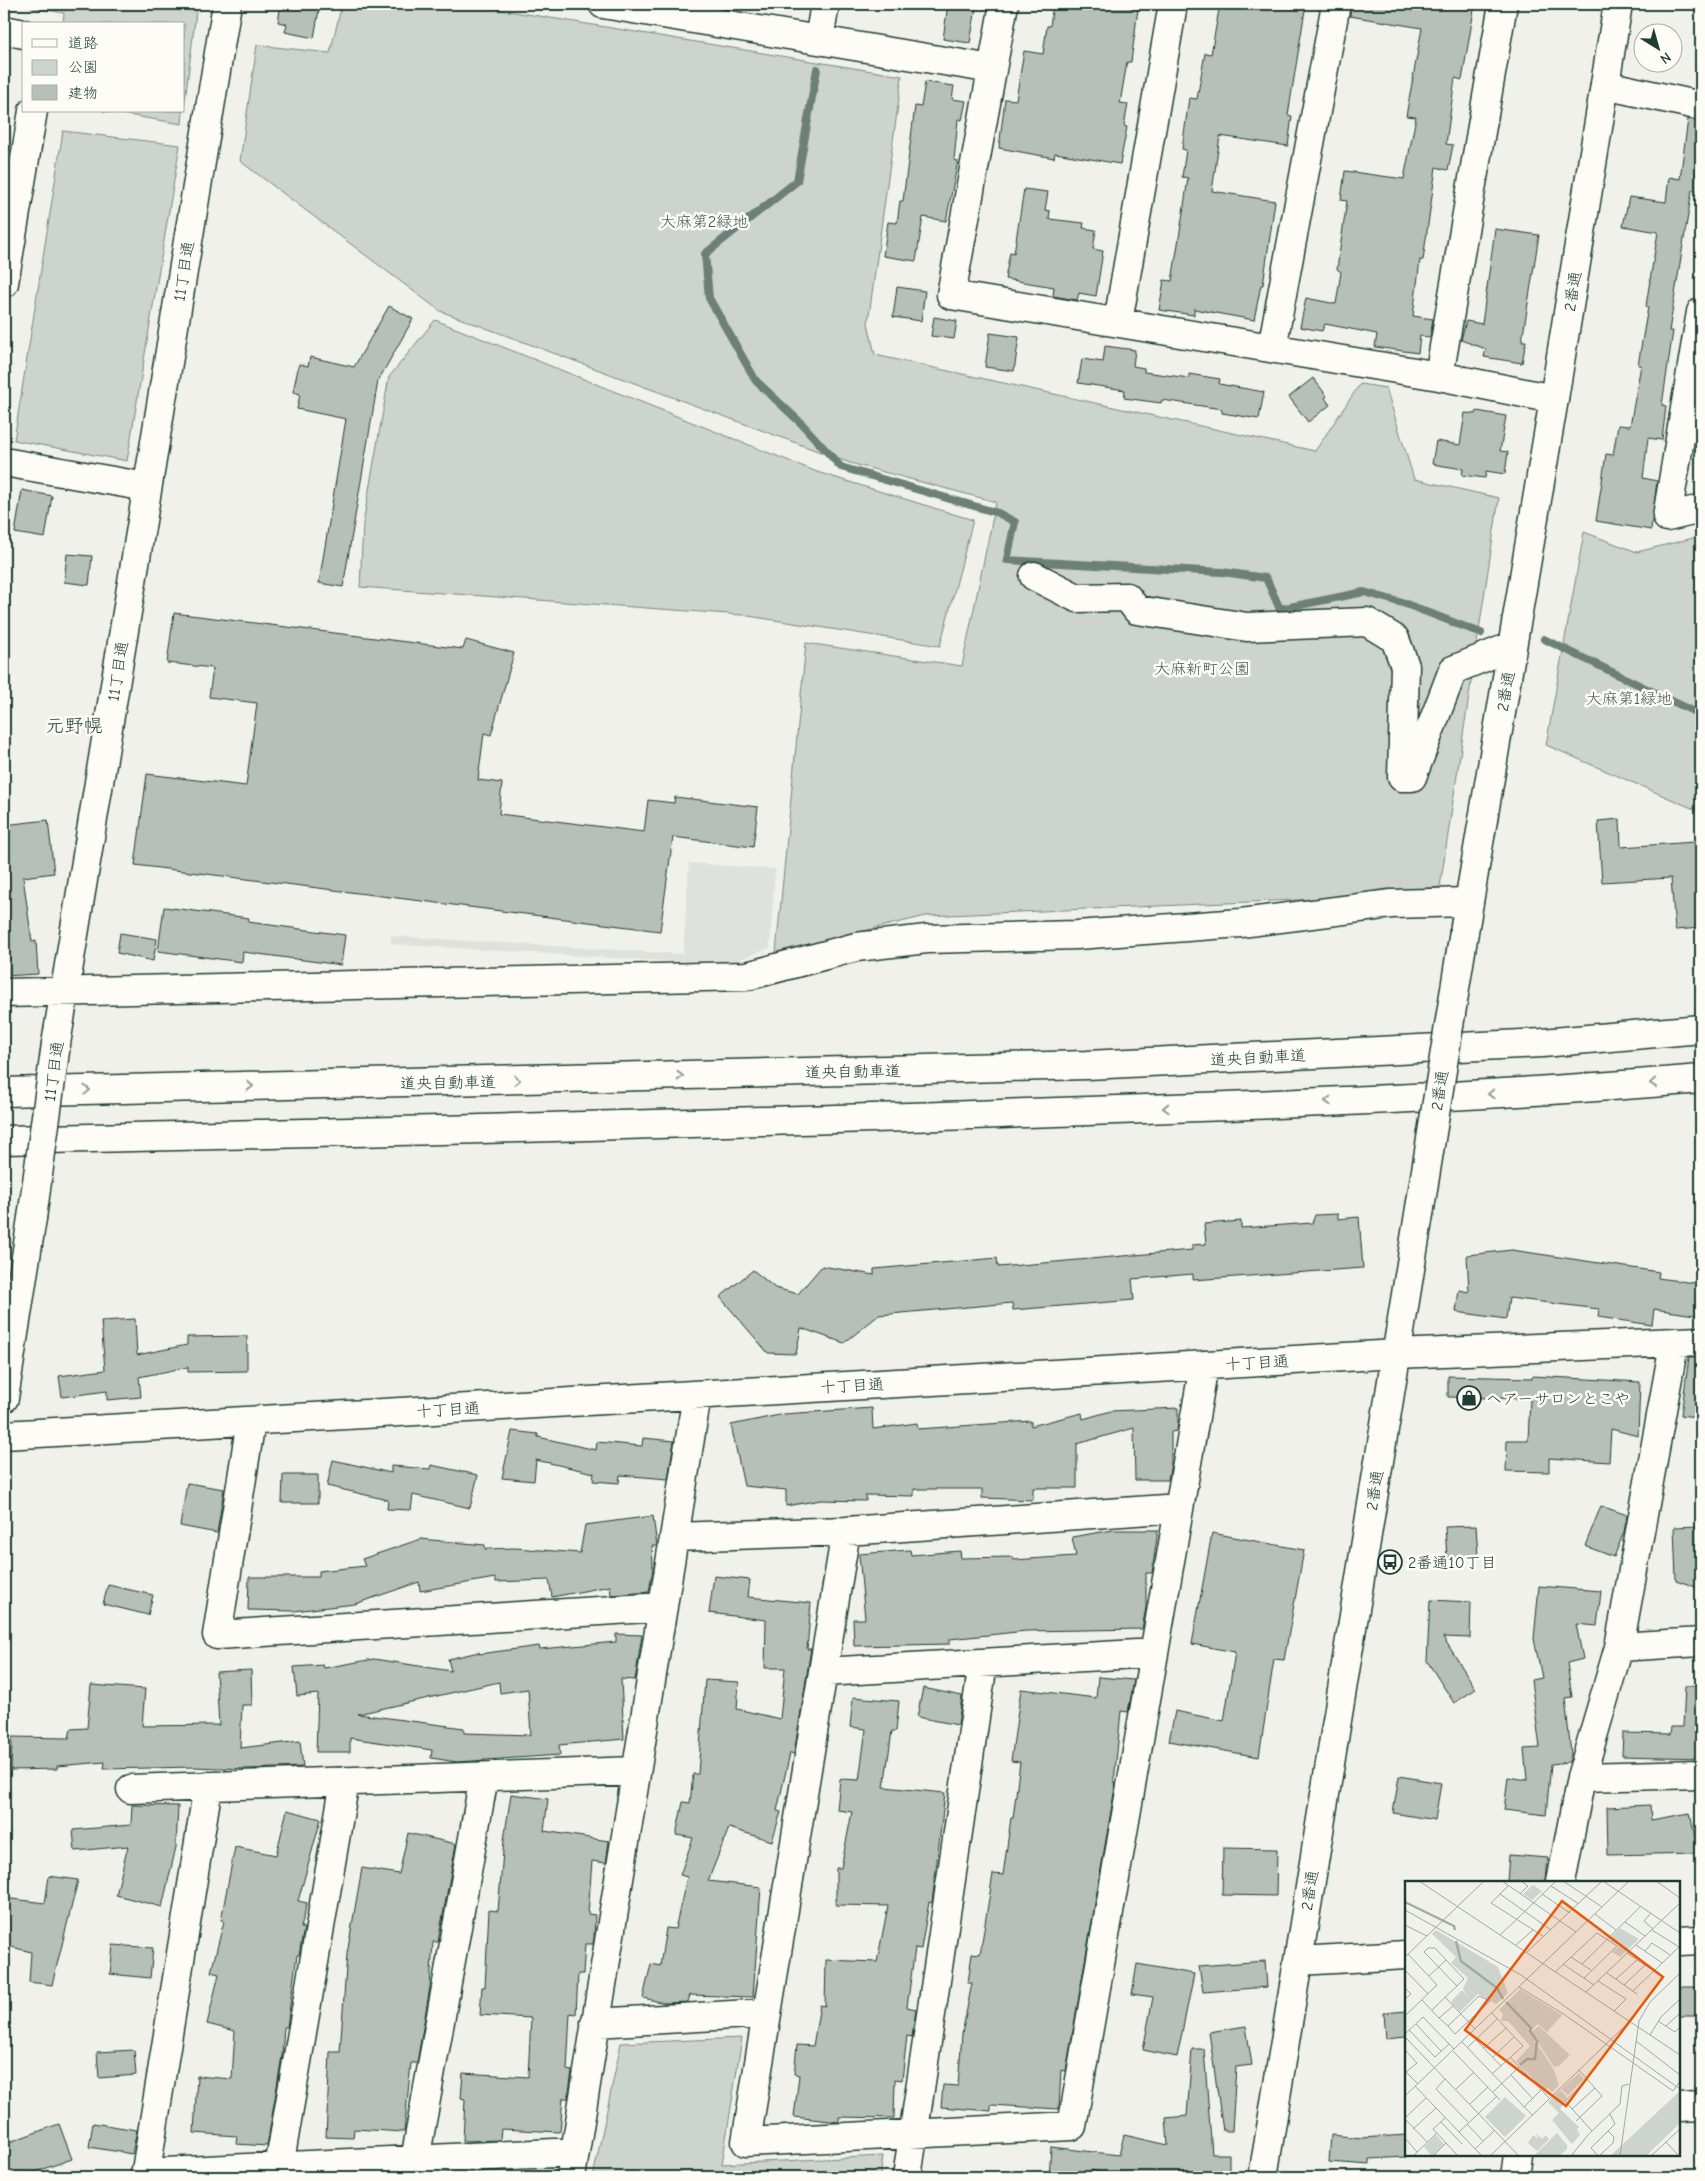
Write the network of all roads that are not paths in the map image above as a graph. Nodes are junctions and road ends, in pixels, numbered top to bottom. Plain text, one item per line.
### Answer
1 (227, 4) edge
2 (603, 4) edge
3 (825, 4) edge
4 (1004, 4) edge
5 (1172, 4) edge
6 (1336, 4) edge
7 (1503, 4) edge
8 (1618, 4) edge
9 (4, 30) edge
10 (22, 34) edge
11 (819, 40) junction
12 (992, 69) junction
13 (1605, 85) junction
14 (1701, 106) edge
15 (33, 112) edge
16 (4, 283) edge
17 (1701, 312) edge
18 (1118, 322) junction
19 (1272, 348) junction
20 (1439, 376) junction
21 (1554, 399) junction
22 (4, 462) edge
23 (147, 487) junction
24 (1701, 509) edge
25 (1034, 576) dead end
26 (1512, 646) junction
27 (1469, 902) junction
28 (4, 993) edge
29 (65, 993) junction
30 (1701, 1029) edge
31 (1701, 1079) edge
32 (4, 1092) edge
33 (4, 1140) edge
34 (1701, 1341) edge
35 (1674, 1344) junction
36 (1396, 1354) junction
37 (1204, 1365) junction
38 (697, 1394) junction
39 (4, 1398) edge
40 (250, 1421) junction
41 (4, 1435) edge
42 (1179, 1508) junction
43 (846, 1531) junction
44 (674, 1537) junction
45 (663, 1607) junction
46 (1701, 1642) edge
47 (1619, 1647) junction
48 (1154, 1653) junction
49 (983, 1662) junction
50 (823, 1672) junction
51 (636, 1771) junction
52 (1701, 1774) edge
53 (484, 1777) junction
54 (1581, 1778) junction
55 (345, 1781) junction
56 (208, 1786) junction
57 (131, 1788) dead end
58 (1561, 1881) edge
59 (1701, 1940) edge
60 (1680, 1941) edge
61 (1405, 1955) edge
62 (1298, 1961) junction
63 (767, 2013) junction
64 (596, 2023) junction
65 (1701, 2106) edge
66 (1680, 2107) edge
67 (914, 2134) junction
68 (1518, 2156) edge
69 (415, 2160) junction
70 (573, 2164) edge
71 (279, 2167) junction
72 (145, 2175) edge
73 (906, 2177) edge
74 (1263, 2177) edge
75 (1515, 2177) edge

1 - 23 main road, 11丁目通
2 - 11 main road
3 - 11 main road
4 - 12 main road
5 - 18 main road
6 - 19 main road
7 - 20 main road
8 - 13 main road, 2番通
9 - 10 main road
11 - 12 main road
12 - 18 main road
13 - 14 main road
13 - 21 main road, 2番通
15 - 16 main road
17 - 24 main road
18 - 19 main road
19 - 20 main road
20 - 21 main road
21 - 26 main road, 2番通
22 - 23 main road
23 - 29 main road, 11丁目通
25 - 26 main road
26 - 27 main road, 2番通
27 - 29 main road
27 - 36 main road, 2番通, bridge
28 - 29 main road
29 - 39 main road, 11丁目通, bridge
32 -> 30 main road, 道央自動車道
31 -> 33 main road
34 - 35 main road, 十丁目通
35 - 36 main road, 十丁目通
35 - 47 main road
36 - 37 main road, 十丁目通
36 - 62 main road, 2番通
37 - 38 main road, 十丁目通
37 - 42 main road
38 - 40 main road, 十丁目通
38 - 44 main road
40 - 41 main road, 十丁目通
40 - 45 main road
42 - 43 main road
42 - 48 main road
43 - 44 main road
43 - 50 main road
44 - 45 main road
45 - 51 main road
46 - 47 main road
47 - 54 main road
48 - 49 main road
48 - 67 main road
49 - 50 main road
49 - 67 main road
50 - 63 main road
51 - 53 main road
51 - 64 main road
52 - 54 main road
53 - 55 main road
53 - 69 main road
54 - 58 main road
55 - 56 main road
55 - 71 main road
56 - 57 main road
56 - 72 main road
59 - 60 main road
61 - 62 main road
62 - 74 main road, 2番通
63 - 64 main road
63 - 67 main road
64 - 70 main road
65 - 66 main road
67 - 73 main road
68 - 75 main road
69 - 70 main road
69 - 71 main road
71 - 72 main road

